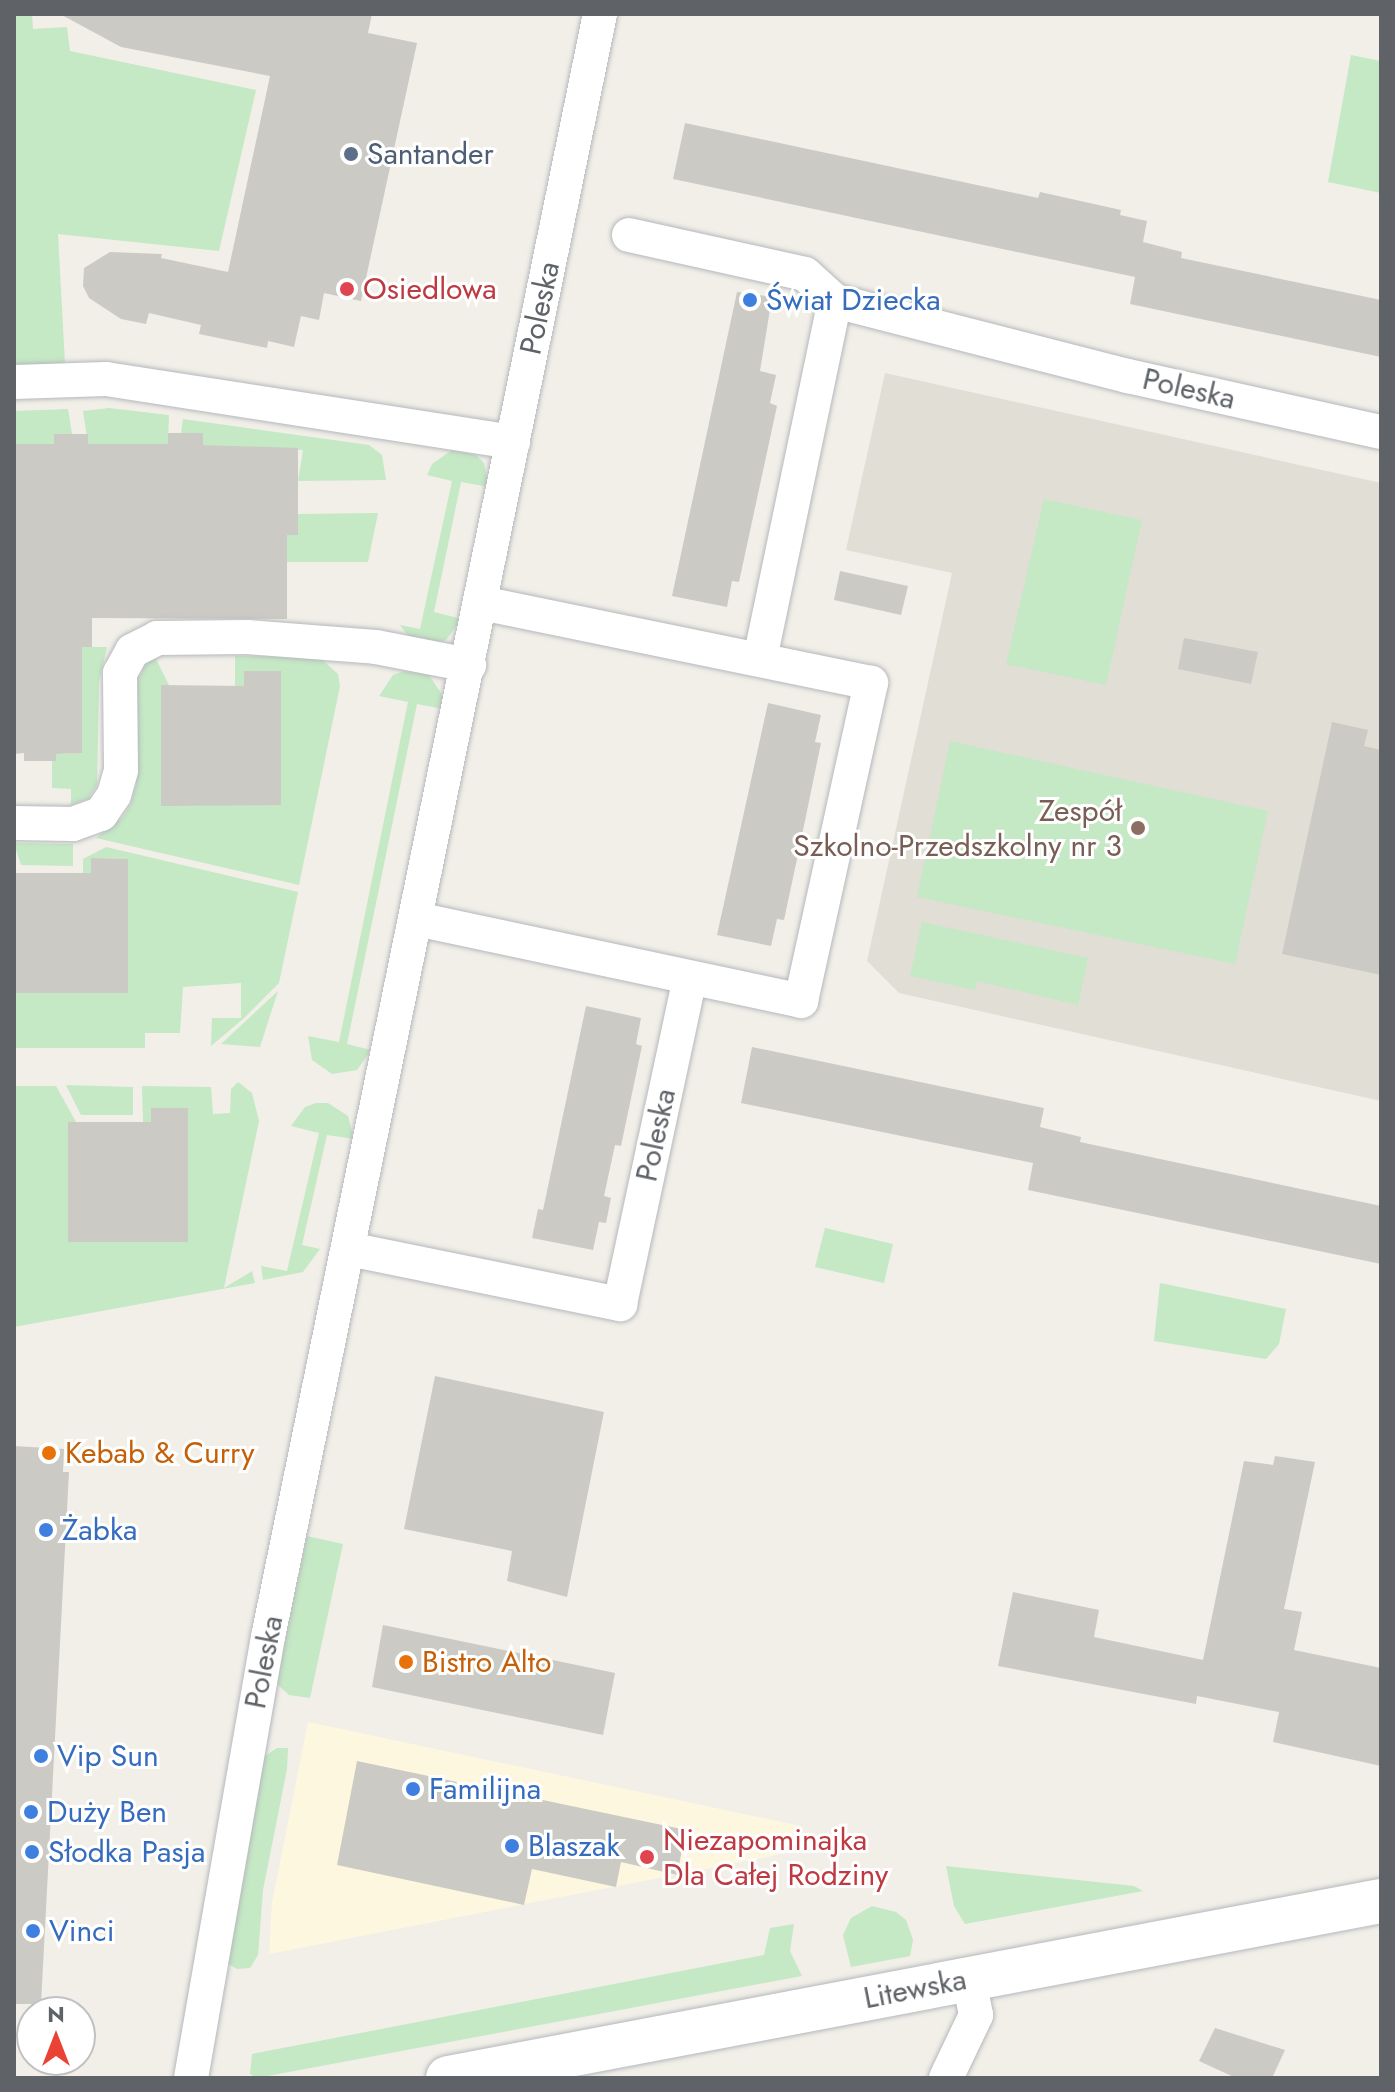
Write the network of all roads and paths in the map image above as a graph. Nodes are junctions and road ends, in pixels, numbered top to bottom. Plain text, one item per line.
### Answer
1 (600, 14) edge
2 (629, 235) dead end
3 (835, 301) junction
4 (14, 382) edge
5 (1370, 429) edge
6 (513, 442) junction
7 (480, 603) junction
8 (760, 659) junction
9 (469, 665) junction
10 (14, 823) edge
11 (416, 919) junction
12 (690, 978) junction
13 (349, 1249) junction
14 (1381, 1901) edge
15 (969, 1980) junction
16 (191, 2078) edge
17 (448, 2078) edge
18 (946, 2078) edge

1 - 6 street, Poleska
2 - 3 street, Poleska
3 - 5 street, Poleska
3 - 8 street
4 - 6 street
6 - 7 street, Poleska
7 - 8 street
7 - 9 street, Poleska
8 - 12 street
9 - 10 street
9 - 11 street, Poleska
11 - 12 street
11 - 13 street, Poleska
12 - 13 street, Poleska
13 - 16 street, Poleska
14 - 15 street, Litewska
15 - 17 street, Litewska
15 - 18 street

